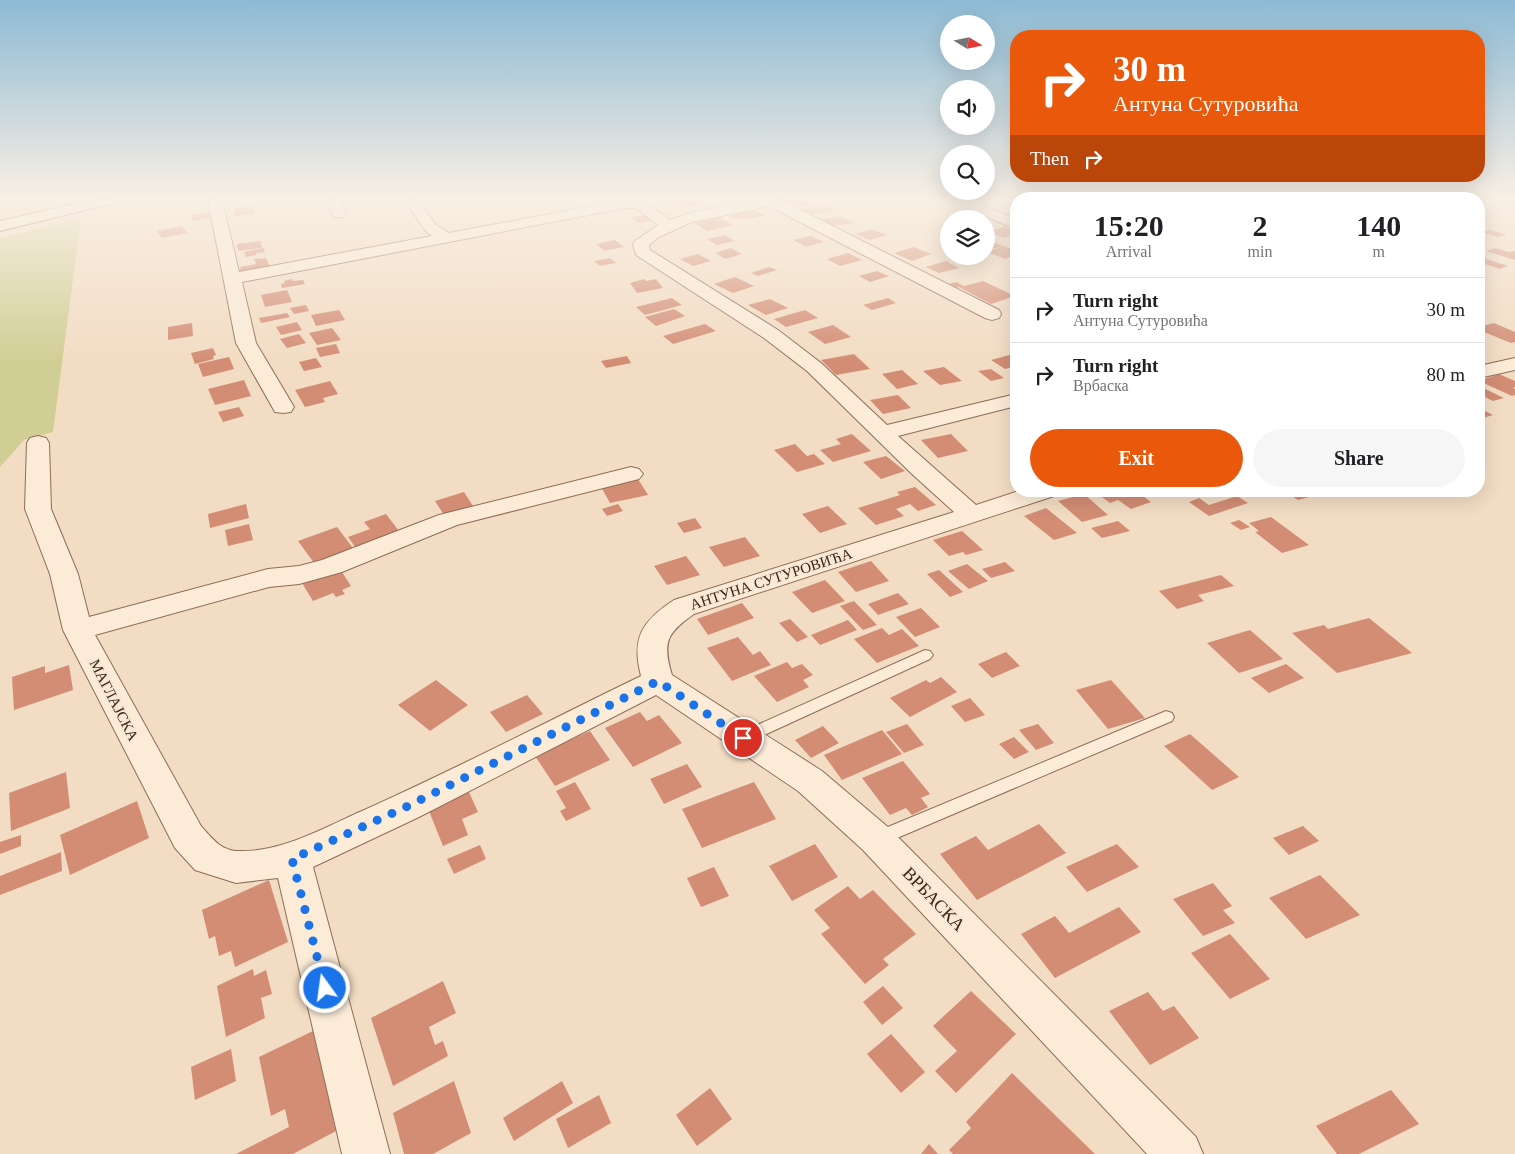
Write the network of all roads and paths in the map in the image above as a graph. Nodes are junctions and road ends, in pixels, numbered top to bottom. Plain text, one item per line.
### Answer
1 (227, 254) edge
2 (359, 254) edge
3 (645, 254) edge
4 (877, 254) edge
5 (232, 279) junction
6 (992, 314) dead end
7 (1515, 364) edge
8 (1485, 371) edge
9 (1010, 401) edge
10 (283, 407) dead end
11 (882, 433) junction
12 (38, 443) dead end
13 (631, 474) dead end
14 (1026, 497) edge
15 (971, 514) junction
16 (78, 630) junction
17 (926, 655) dead end
18 (658, 681) junction
19 (1166, 717) dead end
20 (743, 738) junction
21 (876, 839) junction
22 (292, 859) junction
23 (366, 1154) edge
24 (1179, 1154) edge

1 - 5 street
2 - 5 street
3 - 11 street
4 - 6 street
5 - 10 street
7 - 8 street
9 - 11 street
11 - 15 street
12 - 16 street, МАГЛАЈСКА
13 - 16 street
14 - 15 street, АНТУНА СУТУРОВИЋА
15 - 18 street, АНТУНА СУТУРОВИЋА
16 - 22 street, МАГЛАЈСКА
17 - 20 lane
18 - 20 street, ВРБАСКА
18 - 22 street
19 - 21 lane
20 - 21 street, ВРБАСКА
21 - 24 street, ВРБАСКА
22 - 23 street

